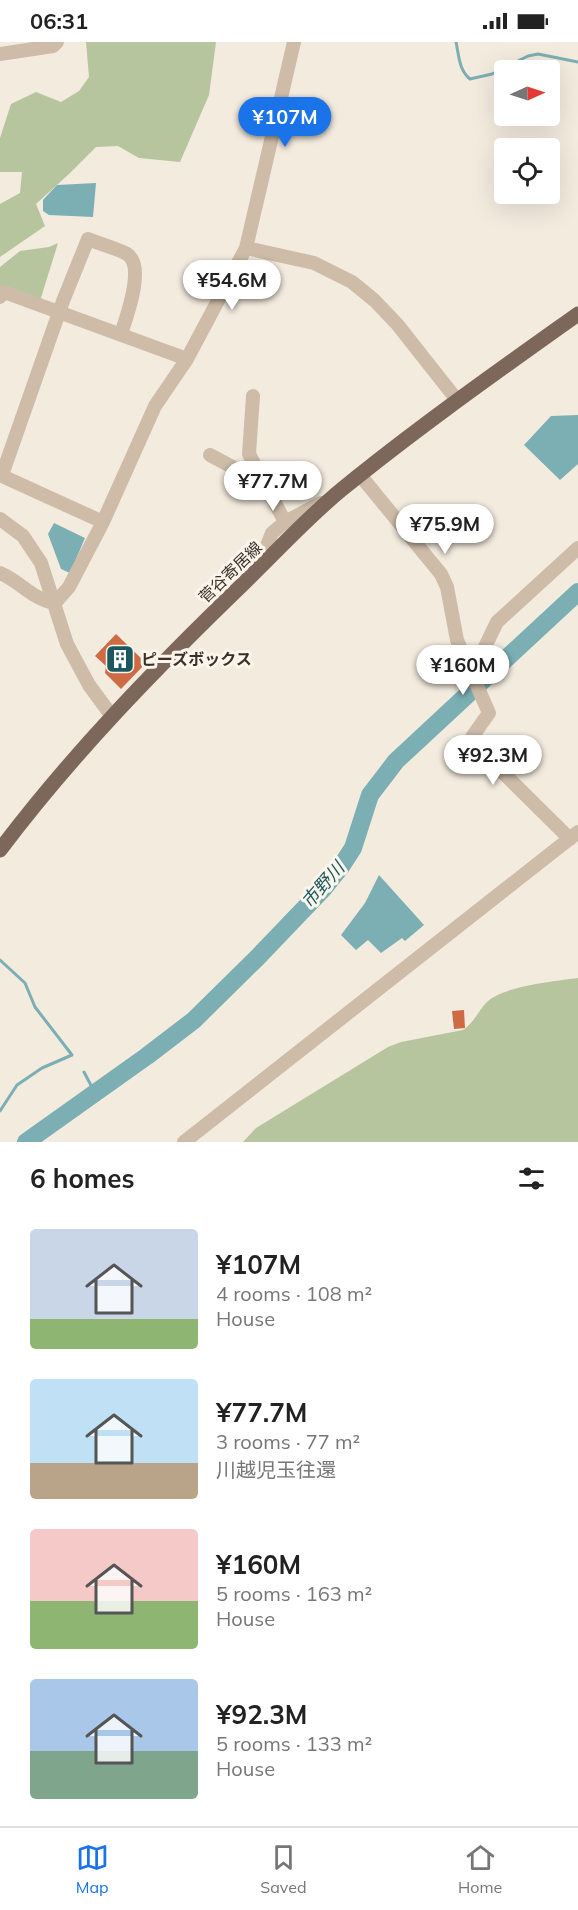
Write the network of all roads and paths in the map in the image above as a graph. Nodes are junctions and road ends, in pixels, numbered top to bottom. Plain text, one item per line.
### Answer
1 (57, 42) edge
2 (294, 42) edge
3 (4, 50) edge
4 (246, 248) junction
5 (0, 297) edge
6 (60, 312) junction
7 (578, 314) edge
8 (121, 334) junction
9 (187, 359) junction
10 (253, 396) dead end
11 (456, 400) junction
12 (210, 455) dead end
13 (1, 475) edge
14 (360, 475) junction
15 (266, 485) junction
16 (333, 497) junction
17 (0, 519) edge
18 (103, 522) junction
19 (285, 522) junction
20 (578, 548) edge
21 (257, 570) junction
22 (0, 573) edge
23 (55, 603) junction
24 (469, 671) junction
25 (111, 715) junction
26 (575, 837) edge
27 (0, 850) edge
28 (184, 1142) edge

1 - 3 street
2 - 4 street
4 - 9 street
4 - 11 street
5 - 6 street
6 - 8 street
6 - 8 street
6 - 13 street
7 - 11 main road, 菅谷寄居線
8 - 9 street
9 - 18 street
10 - 15 street
11 - 14 main road, 菅谷寄居線
12 - 15 street
13 - 18 street
14 - 16 main road, 菅谷寄居線
14 - 24 street
15 - 19 street
16 - 19 street
16 - 21 main road, 菅谷寄居線
17 - 23 street
18 - 23 street
19 - 21 street
20 - 24 street
21 - 25 main road, 菅谷寄居線
22 - 23 street
23 - 25 street
24 - 26 street
25 - 27 main road, 菅谷寄居線
26 - 28 street

